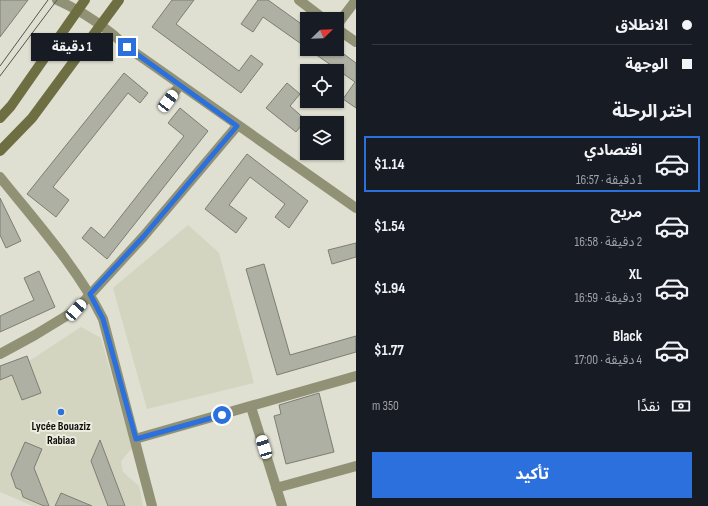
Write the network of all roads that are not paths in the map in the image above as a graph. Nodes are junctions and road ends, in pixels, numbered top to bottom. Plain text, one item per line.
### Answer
1 (57, 0) edge
2 (85, 0) edge
3 (119, 0) edge
4 (299, 0) edge
5 (356, 0) edge
6 (78, 10) junction
7 (315, 12) edge
8 (344, 16) edge
9 (102, 25) junction
10 (344, 34) edge
11 (356, 42) edge
12 (180, 85) junction
13 (168, 101) dead end
14 (0, 118) edge
15 (237, 126) junction
16 (0, 151) edge
17 (0, 177) edge
18 (356, 208) edge
19 (90, 294) junction
20 (0, 354) edge
21 (356, 376) edge
22 (252, 407) junction
23 (136, 439) junction
24 (356, 466) edge
25 (276, 488) junction
26 (152, 506) edge
27 (282, 506) edge

1 - 6 street
2 - 6 main road
3 - 9 main road
4 - 7 street
5 - 8 street
6 - 9 street
6 - 14 main road
9 - 12 street
9 - 16 main road
10 - 11 street
12 - 13 street
12 - 15 street
15 - 18 street
15 - 19 street
17 - 19 street
19 - 20 street
19 - 23 street
21 - 22 street
22 - 23 street
22 - 25 street
23 - 26 street
24 - 25 street
25 - 27 street

